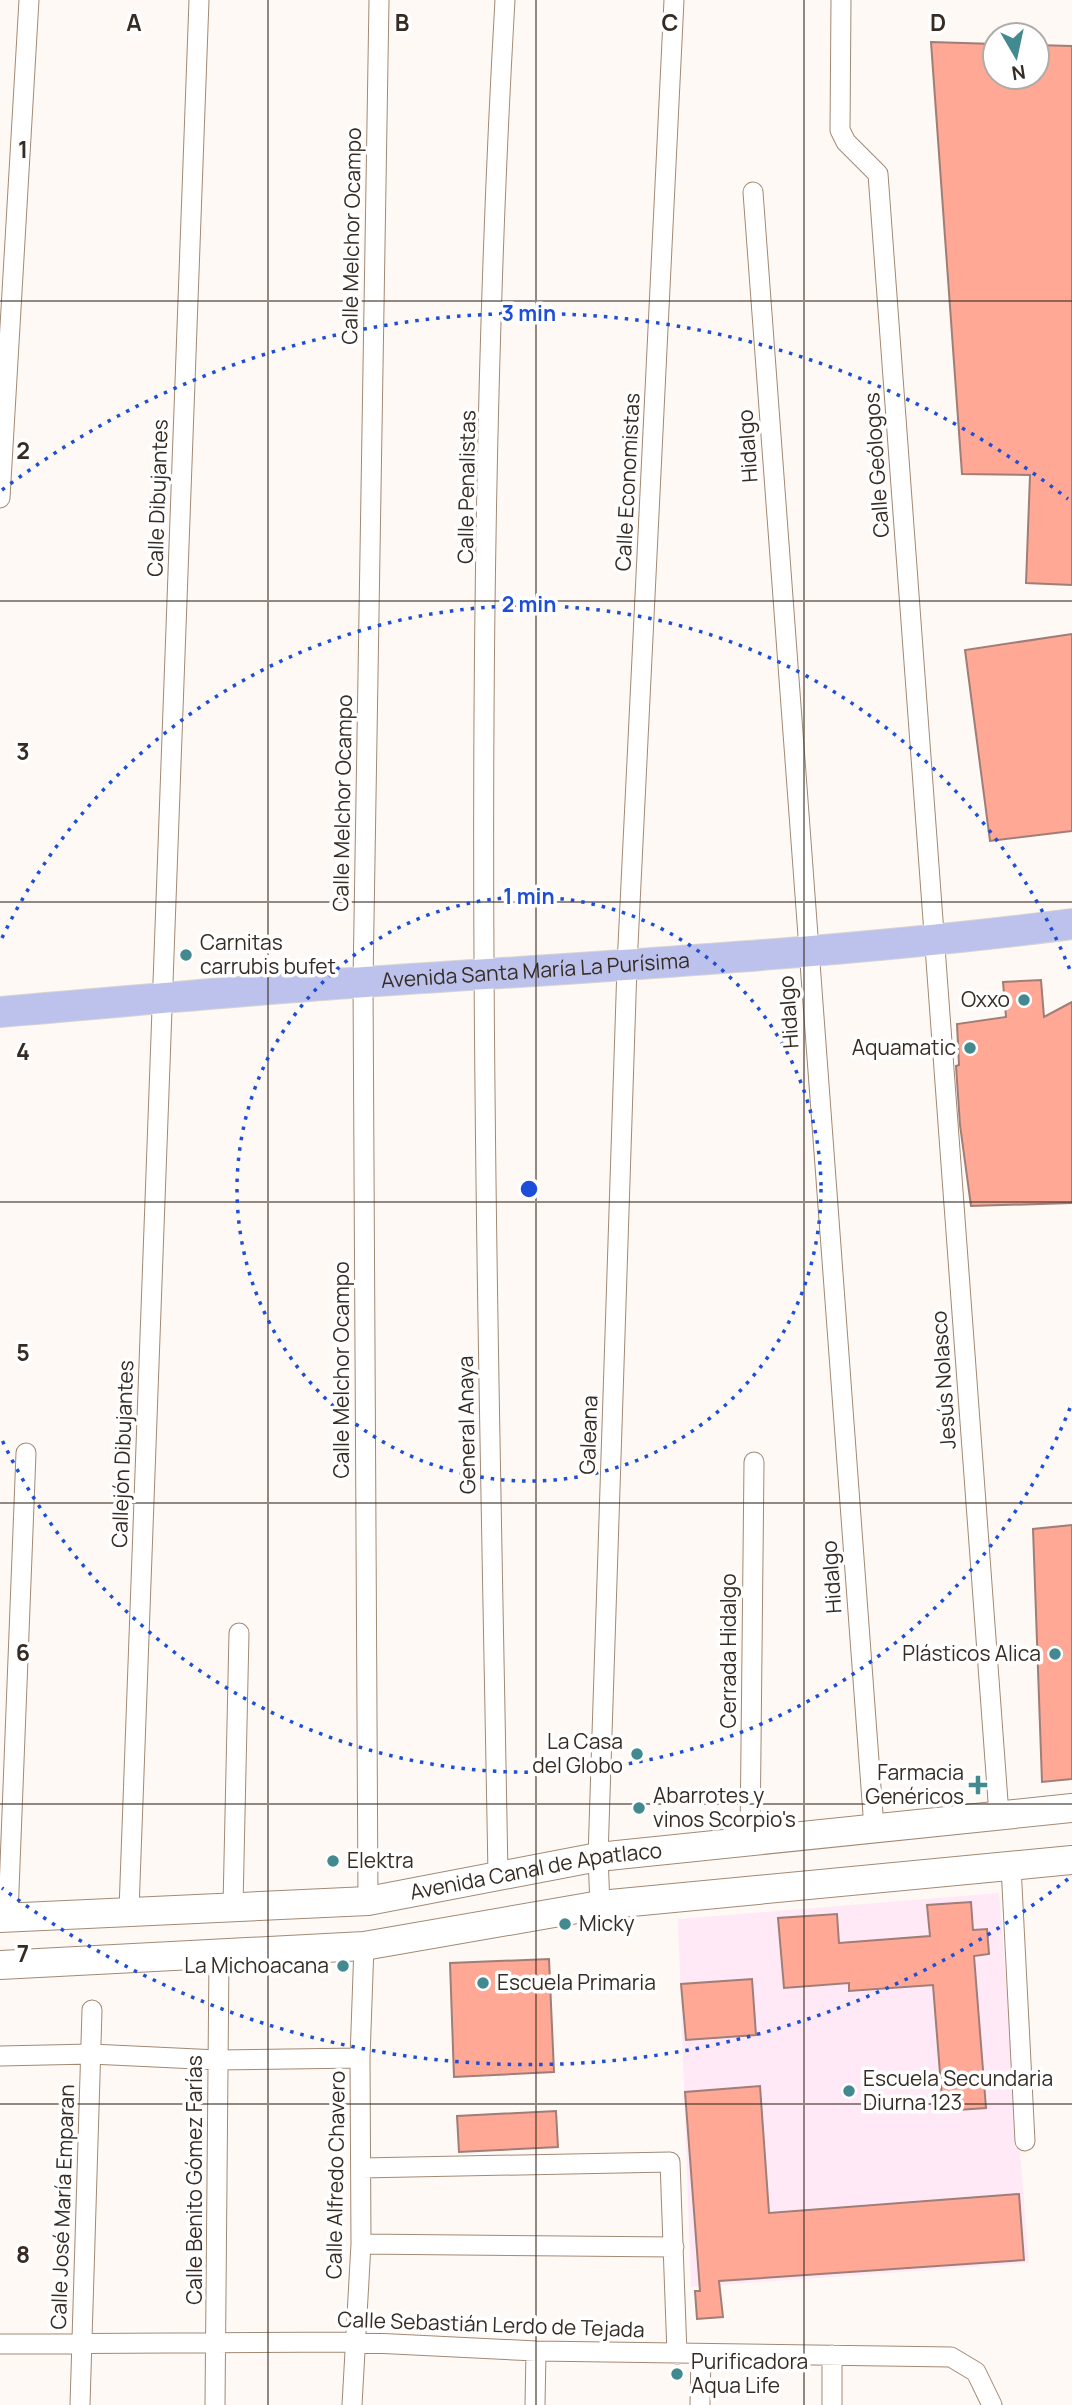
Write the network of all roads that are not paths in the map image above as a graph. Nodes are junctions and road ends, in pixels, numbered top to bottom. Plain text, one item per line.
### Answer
1 (29, 0) edge
2 (199, 0) edge
3 (379, 0) edge
4 (506, 0) edge
5 (674, 0) edge
6 (841, 0) edge
7 (752, 192) dead end
8 (0, 489) edge
9 (0, 498) edge
10 (1072, 924) edge
11 (934, 942) junction
12 (807, 953) junction
13 (627, 966) junction
14 (483, 974) junction
15 (363, 982) junction
16 (163, 998) junction
17 (0, 1012) edge
18 (26, 1453) dead end
19 (754, 1462) dead end
20 (239, 1633) dead end
21 (1072, 1808) edge
22 (999, 1815) junction
23 (874, 1828) junction
24 (750, 1841) junction
25 (598, 1857) junction
26 (1072, 1860) edge
27 (1011, 1866) junction
28 (498, 1874) junction
29 (368, 1901) junction
30 (600, 1905) junction
31 (233, 1906) junction
32 (130, 1910) junction
33 (4, 1917) edge
34 (364, 1946) junction
35 (219, 1956) junction
36 (0, 1965) edge
37 (93, 2010) dead end
38 (91, 2054) junction
39 (0, 2056) edge
40 (360, 2058) junction
41 (218, 2060) junction
42 (1025, 2141) dead end
43 (361, 2168) junction
44 (361, 2244) junction
45 (674, 2247) junction
46 (81, 2342) junction
47 (353, 2342) junction
48 (216, 2343) junction
49 (0, 2344) edge
50 (536, 2351) junction
51 (677, 2354) junction
52 (701, 2355) junction
53 (832, 2355) junction
54 (80, 2405) edge
55 (215, 2405) edge
56 (352, 2405) edge
57 (536, 2405) edge
58 (701, 2405) edge
59 (832, 2405) edge
60 (992, 2405) edge

1 - 8 street
2 - 16 street, Calle Dibujantes
3 - 15 street, Calle Melchor Ocampo
4 - 14 street, Calle Penalistas
5 - 13 street, Calle Economistas
6 - 11 street, Calle Geólogos
7 - 12 street, Hidalgo
8 - 9 street
10 - 11 main road, Avenida Santa María La Purísima
11 - 12 main road, Avenida Santa María La Purísima
11 - 22 street, Jesús Nolasco
12 - 13 main road, Avenida Santa María La Purísima
12 - 23 street, Hidalgo
13 - 14 main road, Avenida Santa María La Purísima
13 - 25 street, Galeana
14 - 15 main road, Avenida Santa María La Purísima
14 - 28 street, General Anaya
15 - 16 main road, Avenida Santa María La Purísima
15 - 29 street, Calle Melchor Ocampo
16 - 17 main road, Avenida Santa María La Purísima
16 - 32 street, Callejón Dibujantes
18 - 33 street
19 - 24 street, Cerrada Hidalgo
20 - 31 street
21 - 22 street, Avenida Canal de Apatlaco
22 - 23 street, Avenida Canal de Apatlaco
23 - 24 street, Avenida Canal de Apatlaco
24 - 25 street, Avenida Canal de Apatlaco
25 - 28 street, Avenida Canal de Apatlaco
25 - 30 street, Galeana
26 - 27 street, Avenida Canal de Apatlaco
27 - 30 street, Avenida Canal de Apatlaco
27 - 42 street
28 - 29 street, Avenida Canal de Apatlaco
29 - 31 street, Avenida Canal de Apatlaco
30 - 34 street, Avenida Canal de Apatlaco
31 - 32 street, Avenida Canal de Apatlaco
32 - 33 street, Avenida Canal de Apatlaco
34 - 35 street, Avenida Canal de Apatlaco
34 - 40 street, Calle Alfredo Chavero
35 - 36 street, Avenida Canal de Apatlaco
35 - 41 street, Calle Benito Gómez Farías
37 - 38 street, Calle José María Emparan
38 - 39 street
38 - 41 street
38 - 46 street, Calle José María Emparan
40 - 41 street
40 - 43 street, Calle Alfredo Chavero
41 - 48 street, Calle Benito Gómez Farías
43 - 44 street, Calle Alfredo Chavero
43 - 45 street
44 - 45 street
44 - 47 street, Calle Alfredo Chavero
45 - 51 street
46 - 48 street, Calle Sebastián Lerdo de Tejada
46 - 49 street, Calle Sebastián Lerdo de Tejada
46 - 54 street, Calle José María Emparan
47 - 48 street, Calle Sebastián Lerdo de Tejada
47 - 50 street, Calle Sebastián Lerdo de Tejada
47 - 56 street, Calle Alfredo Chavero
48 - 55 street, Calle Benito Gómez Farías
50 - 51 street, Calle Sebastián Lerdo de Tejada
50 - 57 street
51 - 52 street, Calle Sebastián Lerdo de Tejada
52 - 53 street, Calle Sebastián Lerdo de Tejada
52 - 58 street
53 - 59 street
53 - 60 street, Calle Sebastián Lerdo de Tejada

